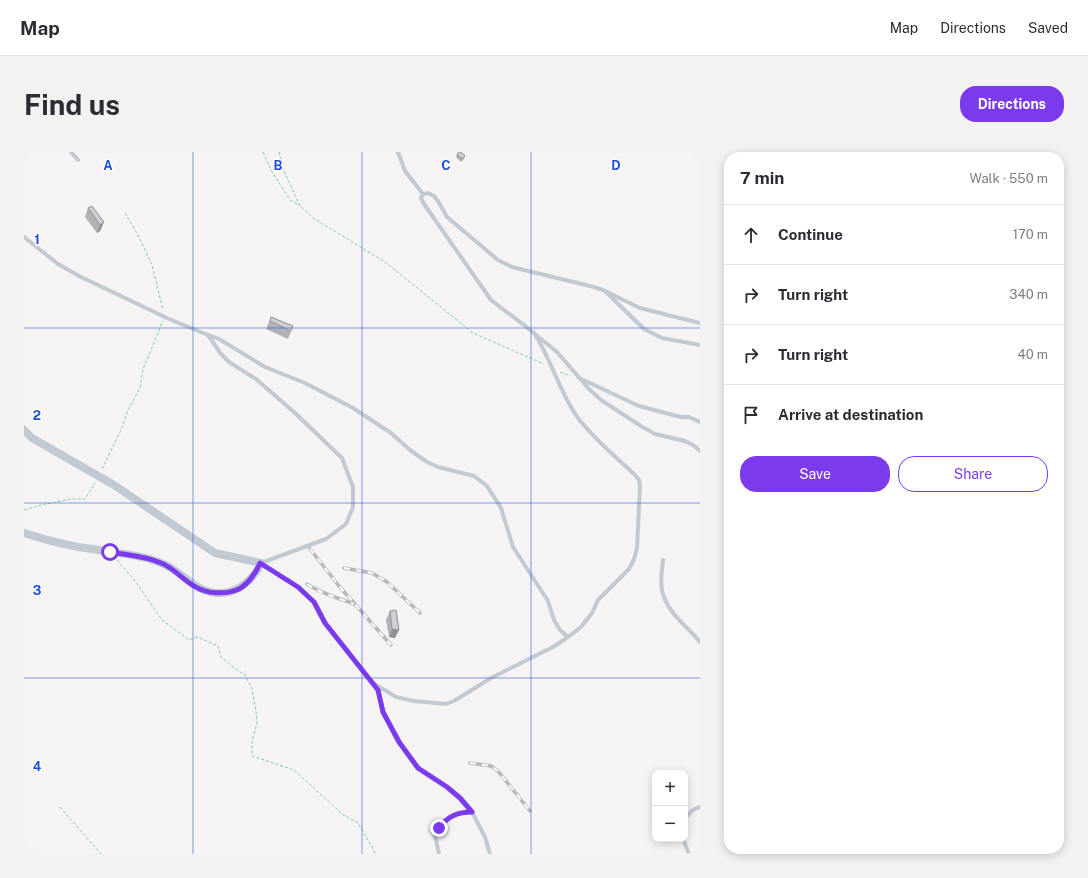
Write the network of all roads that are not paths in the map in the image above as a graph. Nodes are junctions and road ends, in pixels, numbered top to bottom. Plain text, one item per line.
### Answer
1 (71, 152) edge
2 (398, 152) edge
3 (78, 160) dead end
4 (423, 194) junction
5 (24, 236) edge
6 (604, 290) junction
7 (700, 322) edge
8 (534, 332) junction
9 (208, 335) junction
10 (700, 345) edge
11 (577, 377) junction
12 (700, 422) edge
13 (24, 430) edge
14 (700, 451) edge
15 (24, 533) edge
16 (663, 560) dead end
17 (260, 563) junction
18 (568, 637) junction
19 (700, 642) edge
20 (373, 683) junction
21 (700, 807) edge
22 (472, 812) junction
23 (688, 814) edge
24 (684, 842) edge
25 (439, 854) edge
26 (490, 854) edge
27 (689, 854) edge

1 - 3 lane
2 - 4 lane
4 - 6 lane
4 - 8 lane
5 - 9 lane
6 - 7 lane
6 - 10 lane
8 - 11 lane
8 - 18 lane
9 - 17 lane
9 - 18 lane
11 - 12 lane
11 - 14 lane
13 - 17 street
15 - 17 street
16 - 19 lane
17 - 20 lane
18 - 20 lane
20 - 22 lane
21 - 23 lane
22 - 25 lane
22 - 26 lane
24 - 27 lane

